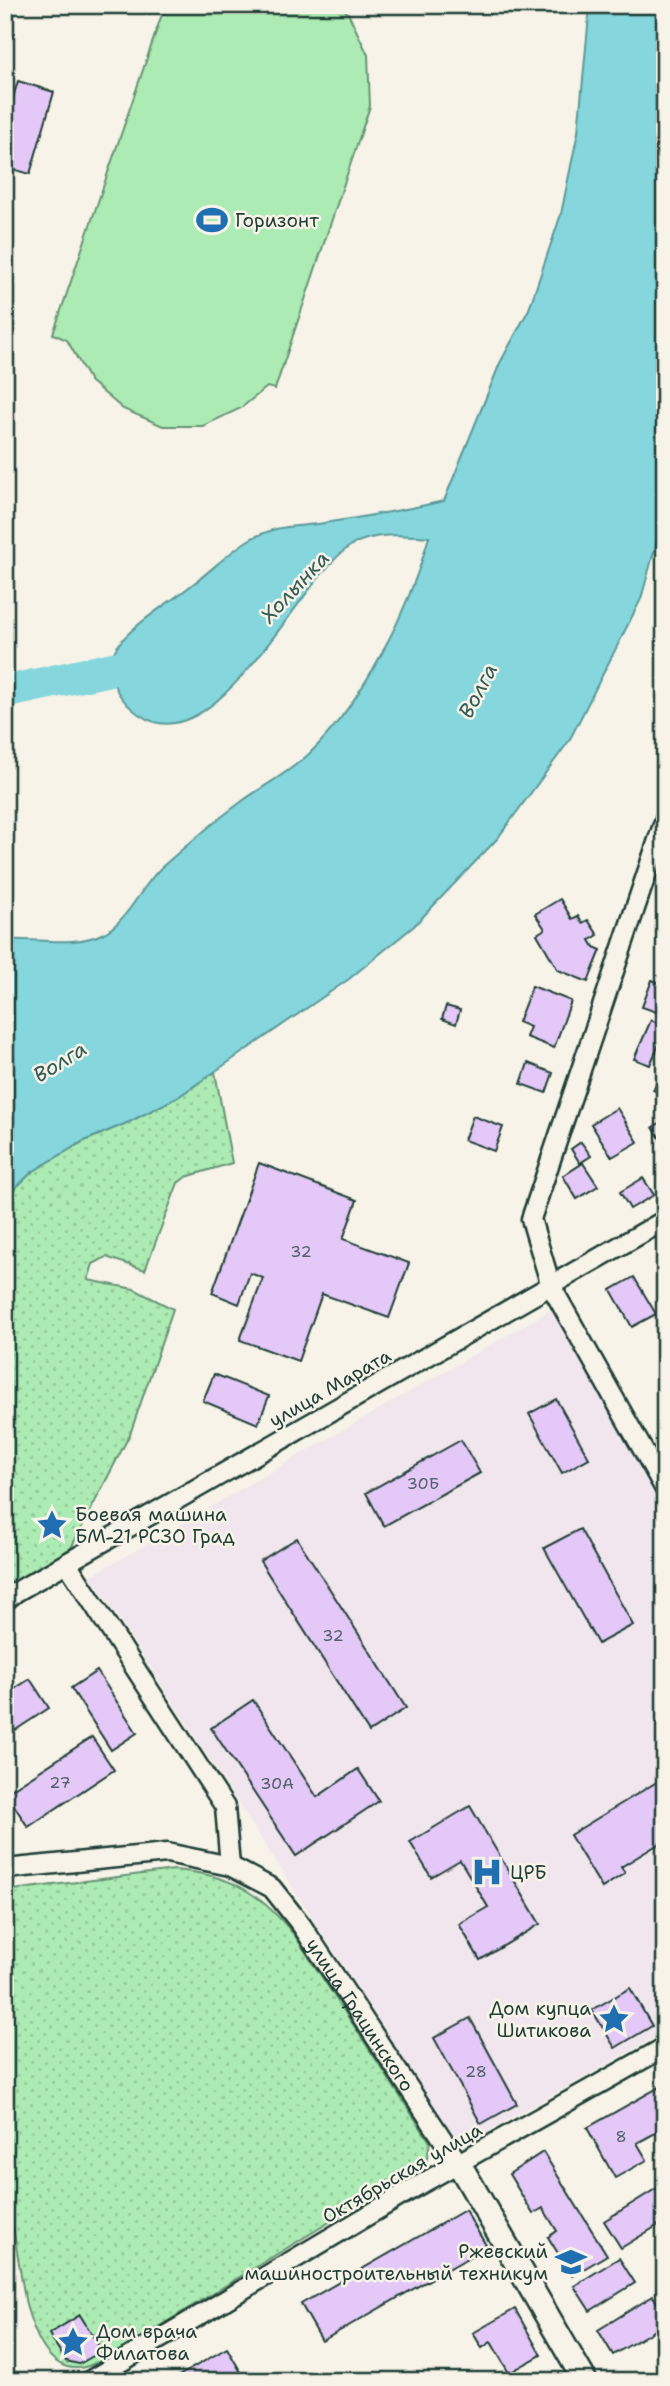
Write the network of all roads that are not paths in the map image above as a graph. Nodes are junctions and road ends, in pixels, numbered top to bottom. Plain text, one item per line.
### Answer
1 (665, 819) edge
2 (665, 1220) edge
3 (551, 1286) junction
4 (665, 1489) edge
5 (67, 1563) junction
6 (10, 1596) edge
7 (230, 1866) junction
8 (5, 1869) edge
9 (665, 2047) edge
10 (459, 2164) junction
11 (89, 2381) edge
12 (585, 2381) edge

1 - 3 street
2 - 3 street, улица Марата
3 - 4 street
3 - 5 street, улица Марата
5 - 6 street, улица Марата
5 - 7 street
7 - 8 street, улица Грацинского
7 - 10 street, улица Грацинского
9 - 10 street, Октябрьская улица
10 - 11 street, Октябрьская улица
10 - 12 street, улица Грацинского

